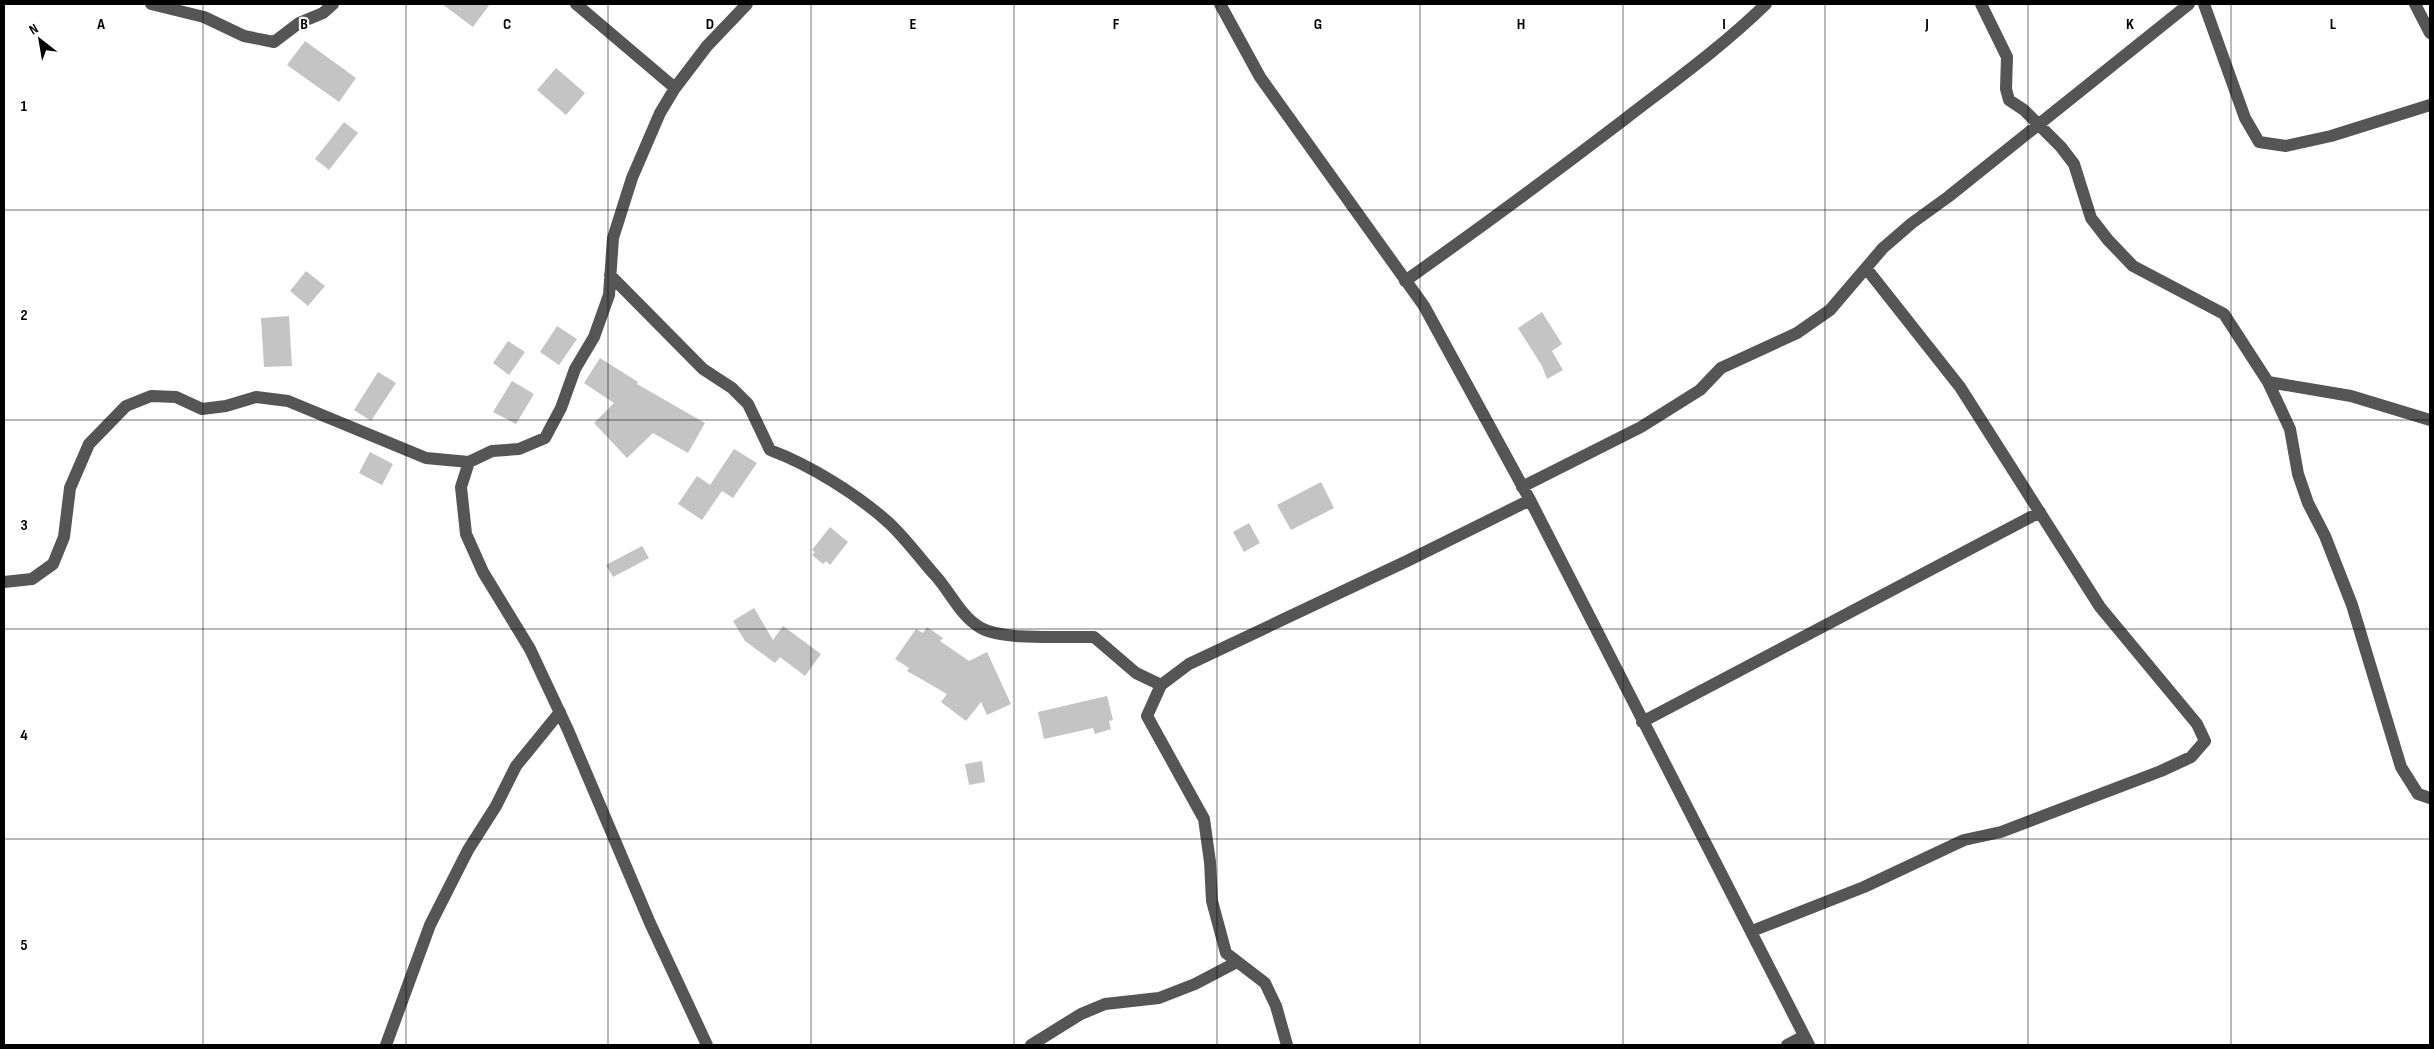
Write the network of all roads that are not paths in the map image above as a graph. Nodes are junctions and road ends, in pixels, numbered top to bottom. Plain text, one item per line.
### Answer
1 (151, 4) edge
2 (333, 4) edge
3 (576, 4) edge
4 (747, 4) edge
5 (1220, 4) edge
6 (1766, 4) edge
7 (1981, 4) edge
8 (2189, 4) edge
9 (2204, 4) edge
10 (2415, 4) edge
11 (2430, 33) edge
12 (675, 88) junction
13 (2430, 105) edge
14 (2038, 124) junction
15 (1866, 268) junction
16 (610, 275) junction
17 (1405, 281) junction
18 (2268, 382) junction
19 (2430, 420) edge
20 (469, 462) junction
21 (1522, 487) junction
22 (1530, 500) junction
23 (2040, 512) junction
24 (4, 582) edge
25 (1161, 685) junction
26 (560, 712) junction
27 (1642, 722) junction
28 (2430, 798) edge
29 (1752, 931) junction
30 (1237, 962) junction
31 (1806, 1041) edge
32 (386, 1045) edge
33 (706, 1045) edge
34 (1031, 1045) edge
35 (1287, 1045) edge
36 (1787, 1045) edge

1 - 2 street
3 - 12 street
4 - 12 street
5 - 17 street
6 - 17 street
7 - 14 street
8 - 14 street
9 - 13 street
10 - 11 street
12 - 16 street
14 - 15 street
14 - 18 street
15 - 21 street
15 - 23 street
16 - 20 street
16 - 25 street
17 - 21 street
18 - 19 street
18 - 28 street
20 - 24 street
20 - 26 street
21 - 22 street
22 - 25 street
22 - 27 street
23 - 27 street
23 - 29 street
25 - 30 street
26 - 32 street
26 - 33 street
27 - 29 street
29 - 31 street
30 - 34 street
30 - 35 street
31 - 36 street

